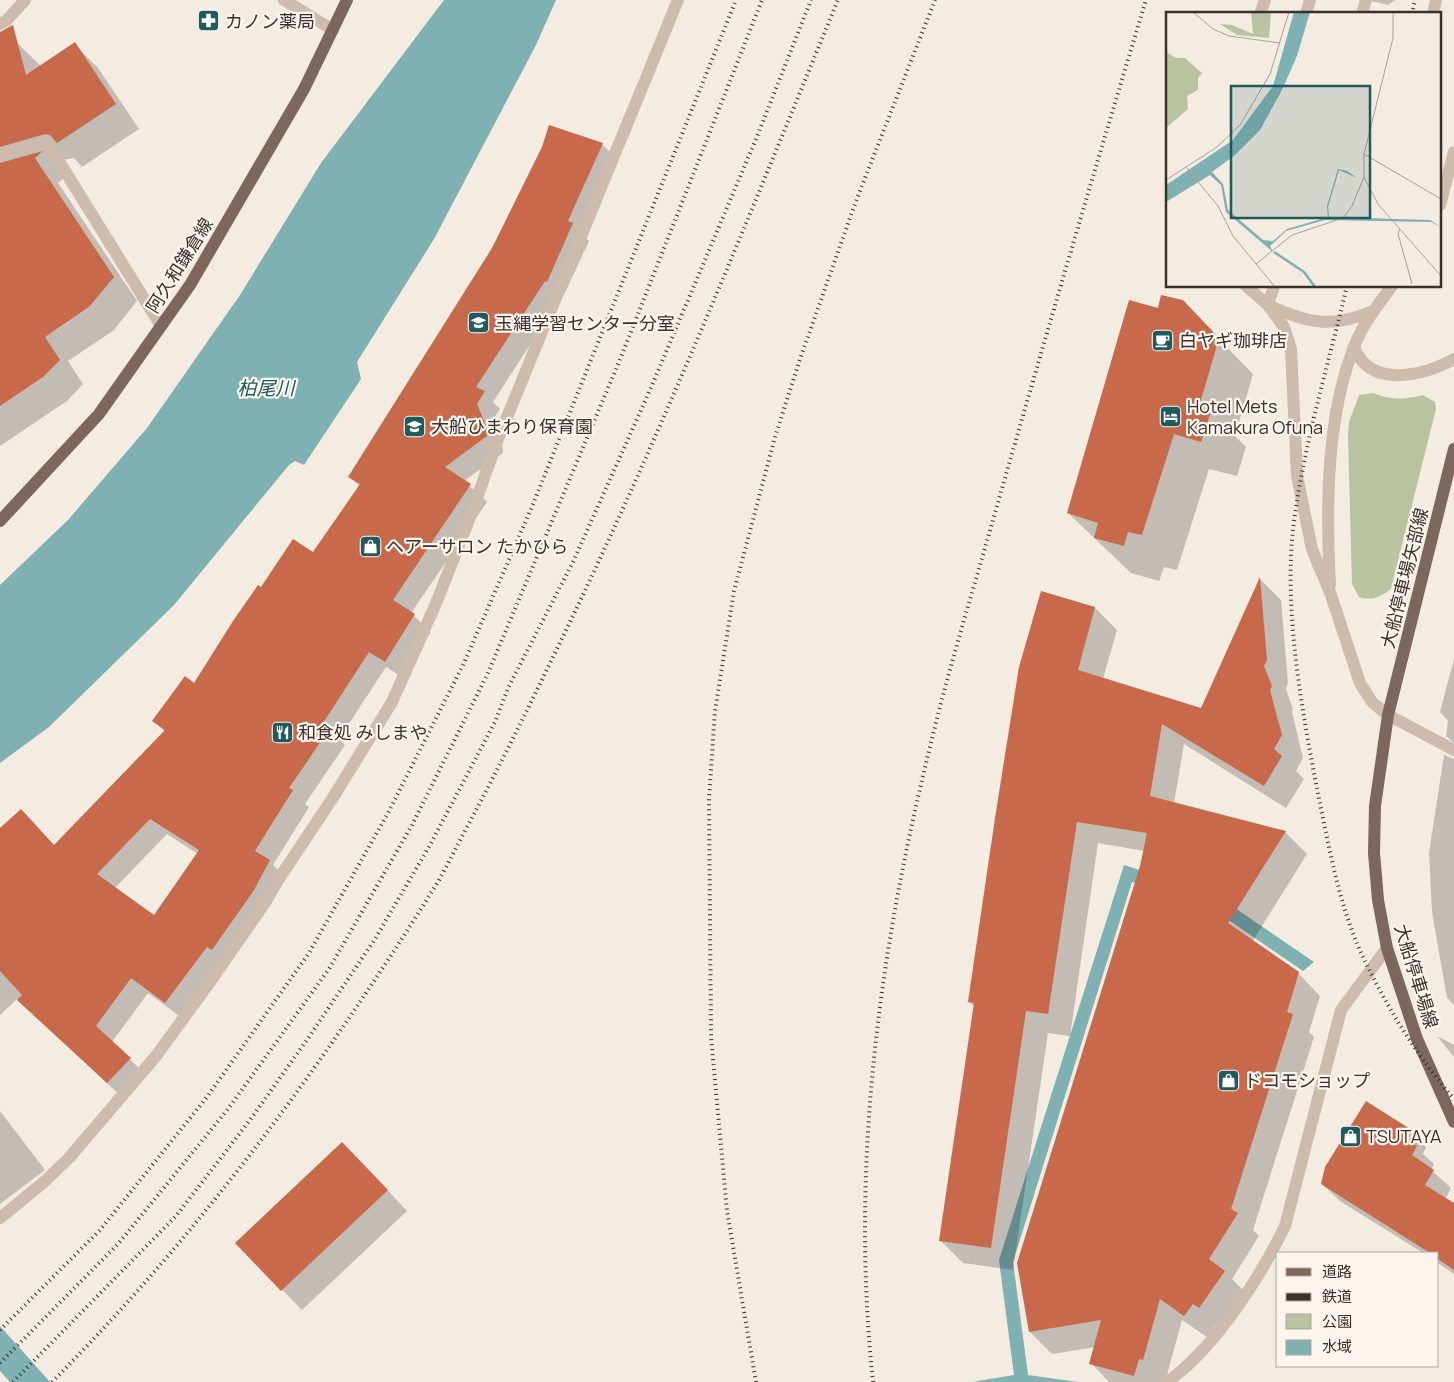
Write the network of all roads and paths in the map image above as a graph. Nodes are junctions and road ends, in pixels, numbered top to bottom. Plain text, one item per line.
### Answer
1 (25, 0) edge
2 (284, 0) edge
3 (347, 0) edge
4 (678, 0) edge
5 (1265, 0) edge
6 (1261, 12) edge
7 (0, 24) edge
8 (333, 30) junction
9 (1454, 152) edge
10 (0, 155) edge
11 (1442, 197) edge
12 (1248, 288) edge
13 (1273, 288) edge
14 (1390, 288) edge
15 (1268, 306) junction
16 (1373, 311) junction
17 (161, 326) junction
18 (1354, 347) junction
19 (1454, 359) edge
20 (1454, 448) edge
21 (0, 521) edge
22 (1331, 595) junction
23 (1388, 715) junction
24 (1454, 750) edge
25 (1387, 948) junction
26 (1454, 1122) edge
27 (0, 1218) edge
28 (1167, 1382) edge

1 - 7 street
2 - 8 street
3 - 8 main road, 阿久和鎌倉線
4 - 27 street
5 - 6 street
8 - 17 main road, 阿久和鎌倉線
9 - 11 street
10 - 17 street
12 - 15 street
13 - 15 street
14 - 16 street
15 - 16 street
15 - 22 street
16 - 18 street
17 - 21 main road, 阿久和鎌倉線
18 - 19 street
18 - 22 street
20 - 23 main road, 大船停車場矢部線
22 - 23 street
23 - 24 street
23 - 25 main road, 大船停車場線
25 - 26 main road, 大船停車場線
25 - 28 street

